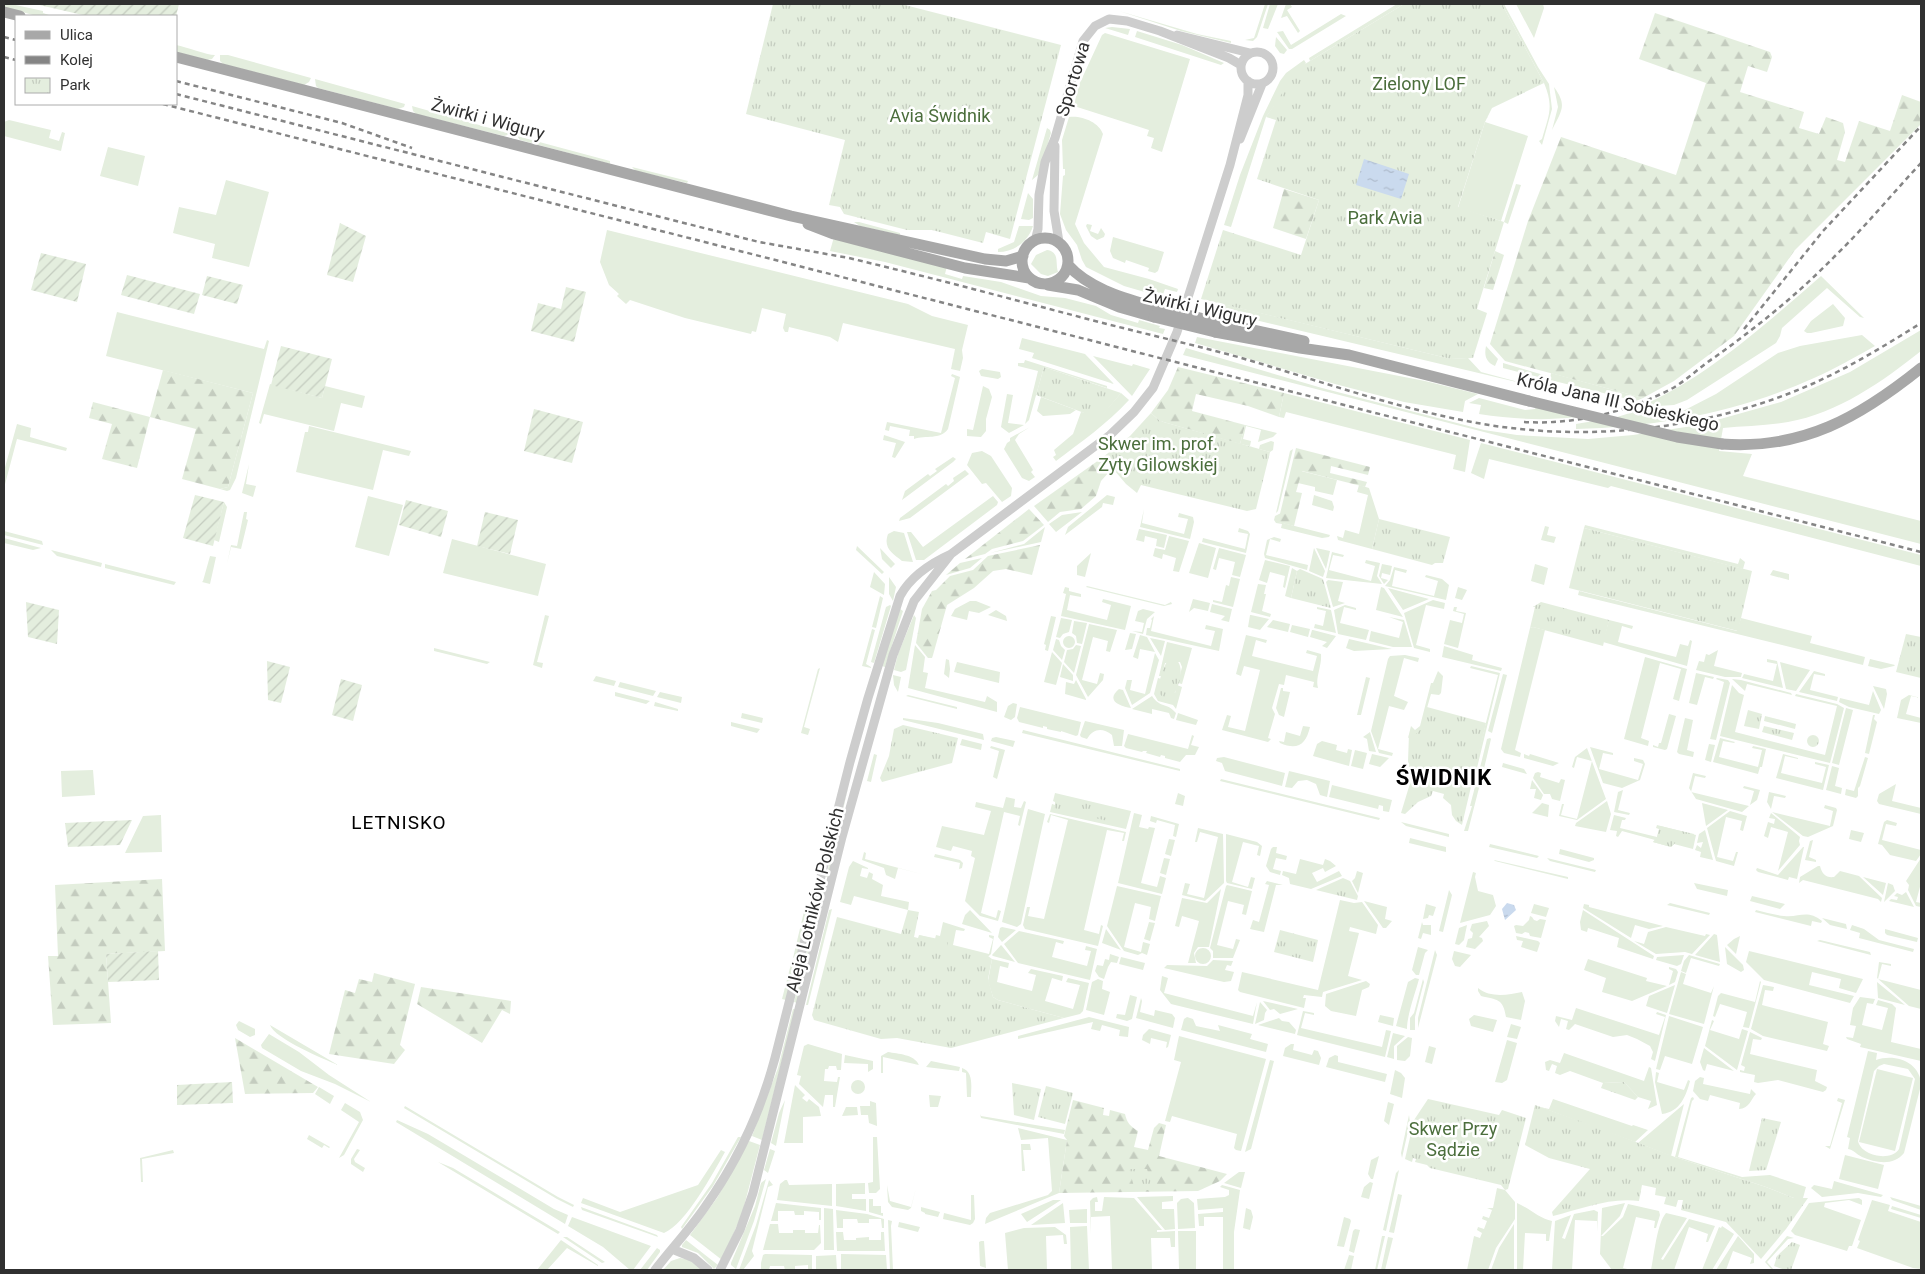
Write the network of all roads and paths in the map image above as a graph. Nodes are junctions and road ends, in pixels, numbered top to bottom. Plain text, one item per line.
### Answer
1 (1160, 31) junction
2 (1250, 53) junction
3 (178, 58) edge
4 (1241, 65) junction
5 (1248, 81) junction
6 (1262, 84) junction
7 (1055, 138) junction
8 (1237, 144) junction
9 (791, 216) junction
10 (1035, 241) junction
11 (1059, 242) junction
12 (1023, 256) junction
13 (1068, 265) junction
14 (1029, 278) junction
15 (1046, 285) junction
16 (1156, 313) junction
17 (1921, 368) edge
18 (1468, 385) joint
19 (951, 554) junction
20 (850, 762) junction
21 (860, 776) junction
22 (672, 1249) junction
23 (655, 1270) edge
24 (708, 1270) edge
25 (720, 1270) edge

1 - 2 street
1 - 4 street
1 - 7 street, Sportowa
2 - 4 street
2 - 6 street
3 - 9 main road, Żwirki i Wigury
4 - 5 street
5 - 6 street
5 - 8 street, Aleja Lotników Polskich
6 - 8 street, Aleja Lotników Polskich
7 - 10 street, Sportowa
7 - 11 street, Sportowa
8 - 19 street, Aleja Lotników Polskich
9 - 12 main road
9 - 14 main road
10 - 11 main road
10 - 12 main road
11 - 13 main road
12 - 14 main road
13 - 15 main road
13 - 16 main road, Żwirki i Wigury
14 - 15 main road
15 - 16 main road, Żwirki i Wigury
16 - 18 main road, Żwirki i Wigury, bridge
17 - 18 main road, Króla Jana III Sobieskiego, bridge
19 - 20 street, Aleja Lotników Polskich
19 - 21 street, Aleja Lotników Polskich
20 - 21 street
20 - 22 street, Aleja Lotników Polskich
21 - 25 street, Aleja Lotników Polskich
22 - 23 street, Aleja Lotników Polskich
22 - 24 street

